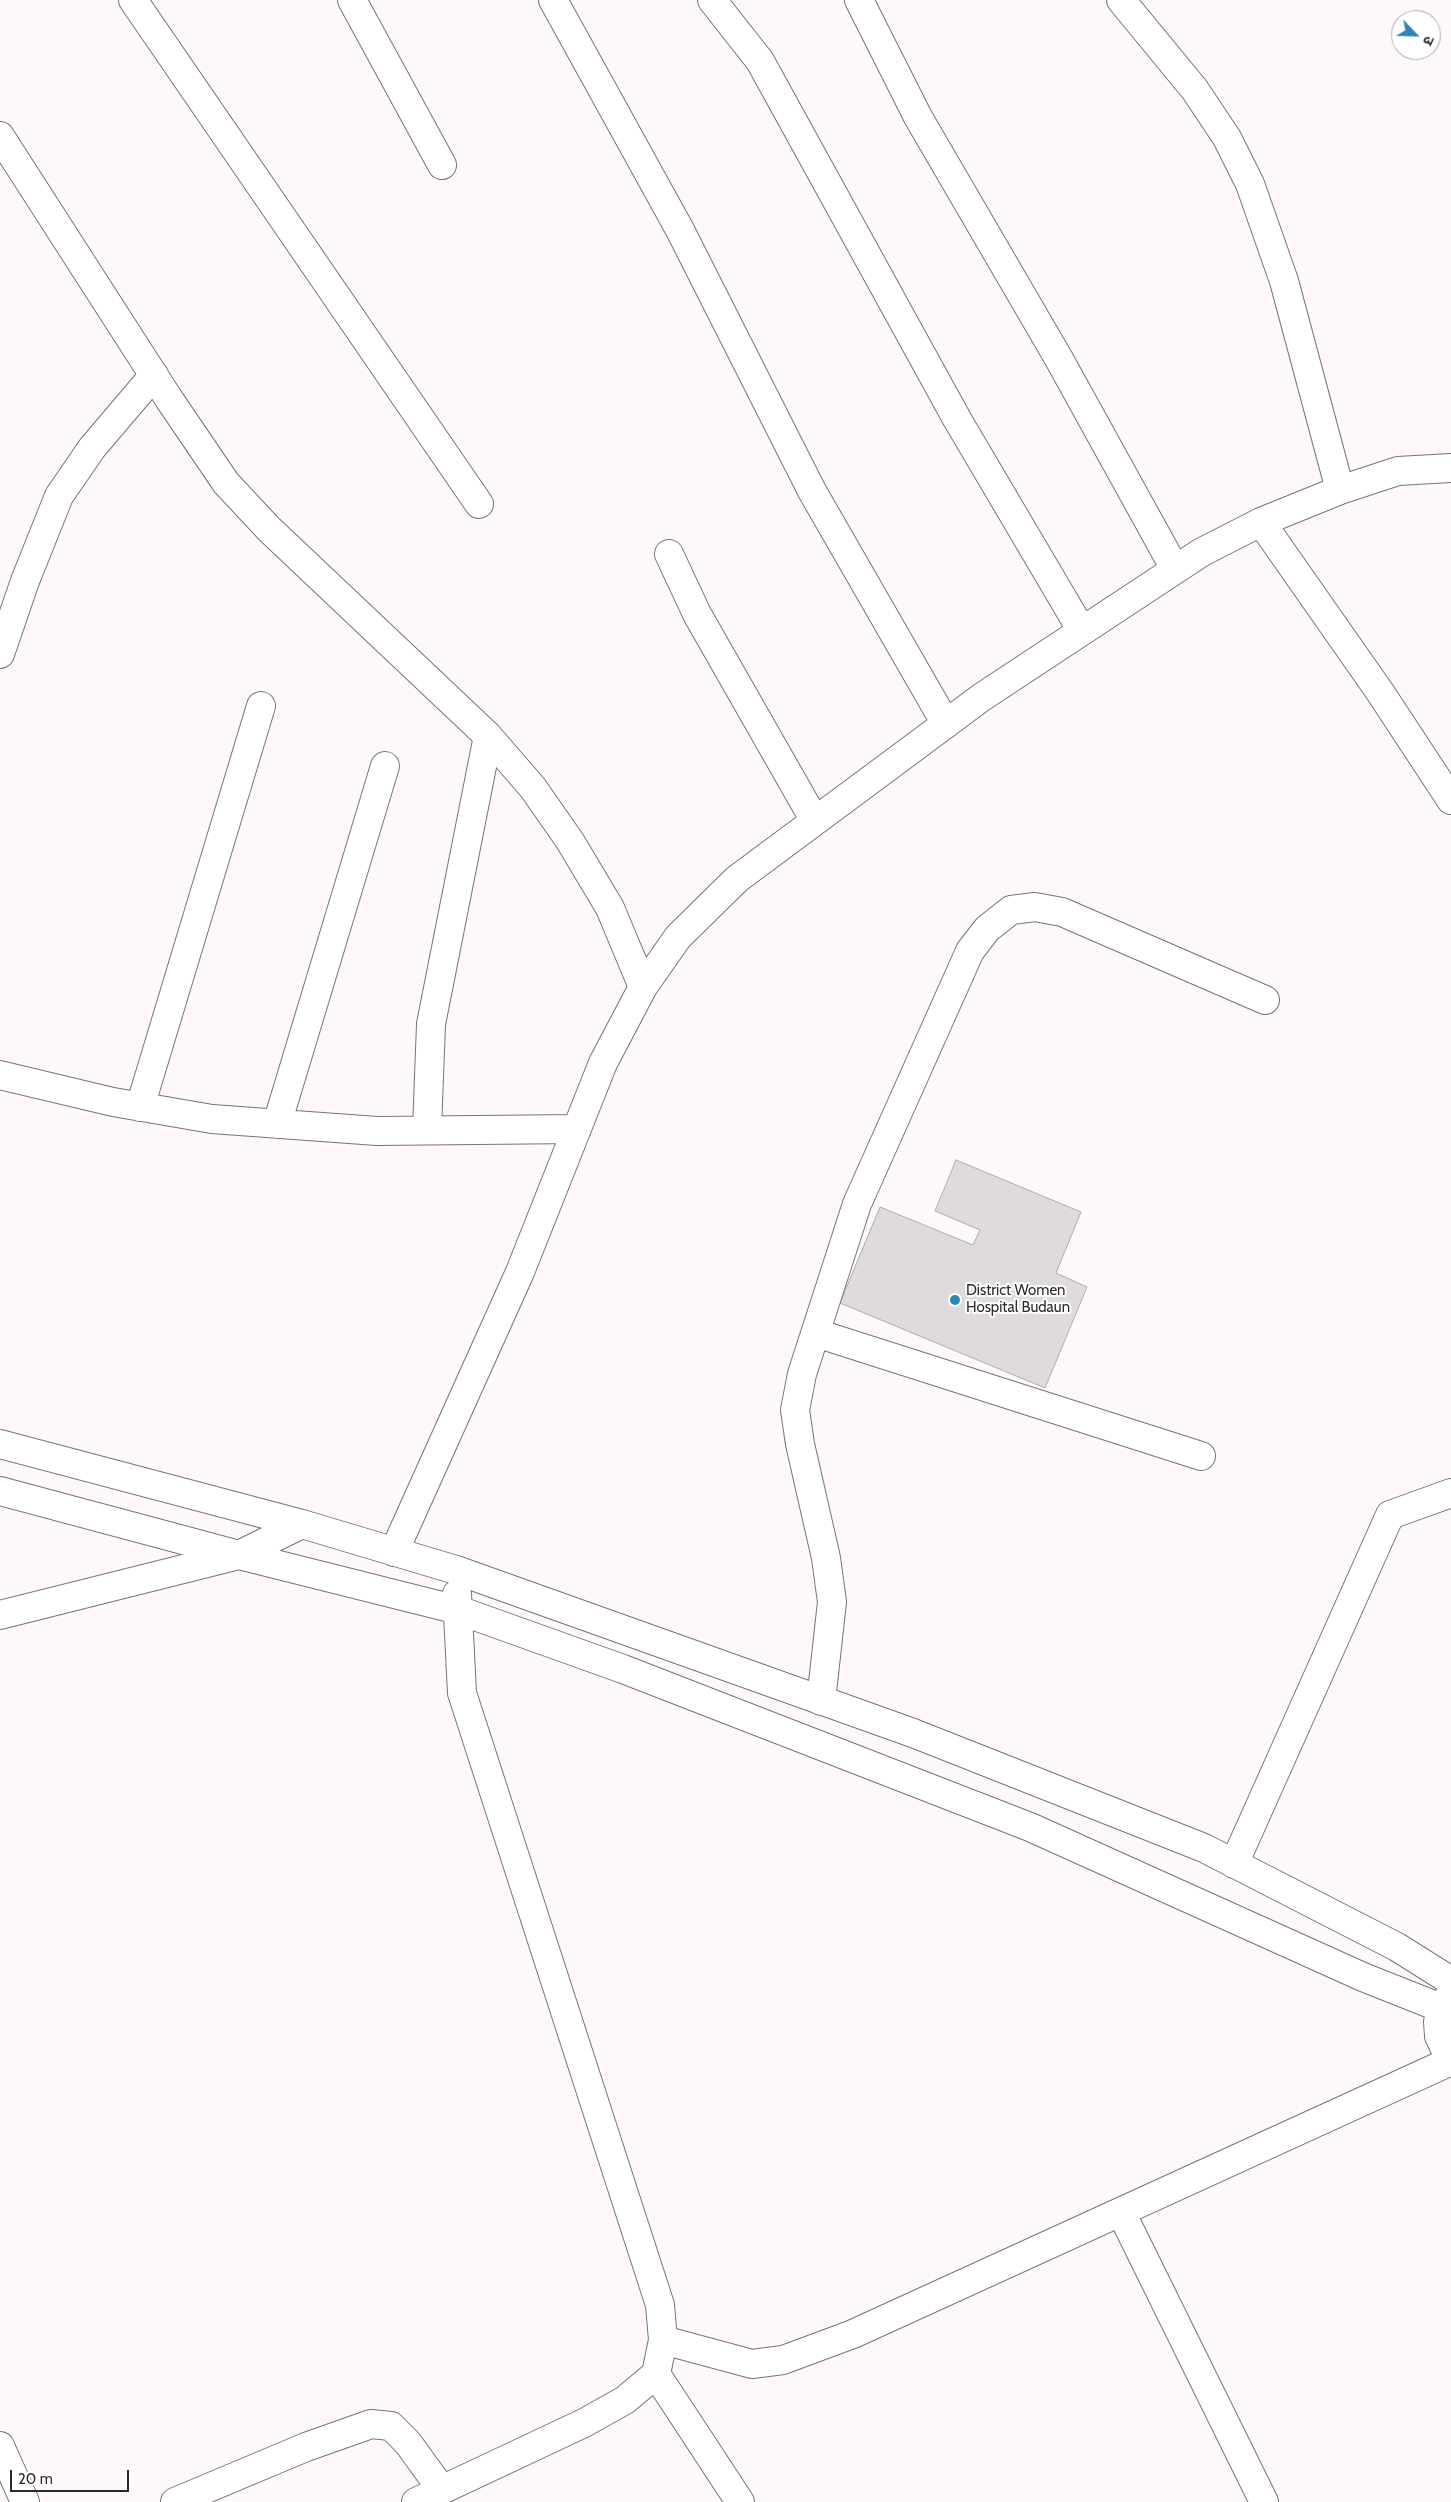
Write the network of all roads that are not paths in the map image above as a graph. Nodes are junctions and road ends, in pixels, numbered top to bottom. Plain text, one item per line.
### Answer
1 (133, 0) edge
2 (352, 0) edge
3 (553, 0) edge
4 (712, 0) edge
5 (859, 0) edge
6 (1121, 0) edge
7 (0, 136) edge
8 (442, 164) dead end
9 (154, 375) junction
10 (1451, 468) edge
11 (1340, 490) junction
12 (479, 504) dead end
13 (1261, 522) junction
14 (668, 554) dead end
15 (1175, 569) junction
16 (1082, 631) junction
17 (0, 654) edge
18 (261, 706) dead end
19 (946, 724) junction
20 (488, 736) junction
21 (385, 766) dead end
22 (1451, 800) edge
23 (815, 820) junction
24 (642, 987) junction
25 (1265, 1000) dead end
26 (0, 1074) edge
27 (140, 1107) junction
28 (277, 1124) junction
29 (577, 1129) junction
30 (427, 1130) junction
31 (816, 1333) junction
32 (0, 1444) edge
33 (1202, 1456) dead end
34 (0, 1491) edge
35 (1451, 1493) edge
36 (302, 1524) junction
37 (394, 1552) junction
38 (239, 1555) junction
39 (456, 1570) junction
40 (458, 1610) junction
41 (0, 1615) edge
42 (821, 1701) junction
43 (1234, 1864) junction
44 (1451, 1982) edge
45 (1446, 2001) edge
46 (1451, 2056) edge
47 (1451, 2061) edge
48 (1121, 2212) junction
49 (663, 2340) junction
50 (656, 2374) junction
51 (0, 2446) edge
52 (442, 2490) junction
53 (25, 2502) edge
54 (175, 2502) edge
55 (416, 2502) edge
56 (740, 2502) edge
57 (1264, 2502) edge

1 - 12 street
2 - 8 street
3 - 19 street
4 - 16 street
5 - 15 street
6 - 11 street
7 - 9 street
9 - 17 street
9 - 20 street
10 - 11 street
11 - 13 street
13 - 15 street
13 - 22 street
14 - 23 street
15 - 16 street
16 - 19 street
18 - 27 street
19 - 23 street
20 - 24 street
20 - 30 street
21 - 28 street
23 - 24 street
24 - 29 street
25 - 31 street
26 - 27 street
27 - 28 street
28 - 30 street
29 - 30 street
29 - 37 street
31 - 33 street
31 - 42 street
32 - 36 street
34 - 38 street
35 - 43 street
36 - 37 street
36 - 38 street
37 - 39 street
38 - 40 street
38 - 41 street
39 - 40 street
39 - 42 street
40 - 45 street
40 - 49 street
42 - 43 street
43 - 44 street
45 - 46 street
47 - 48 street
48 - 49 street
48 - 57 street
49 - 50 street
50 - 52 street
50 - 56 street
51 - 53 street
52 - 54 street
52 - 55 street

